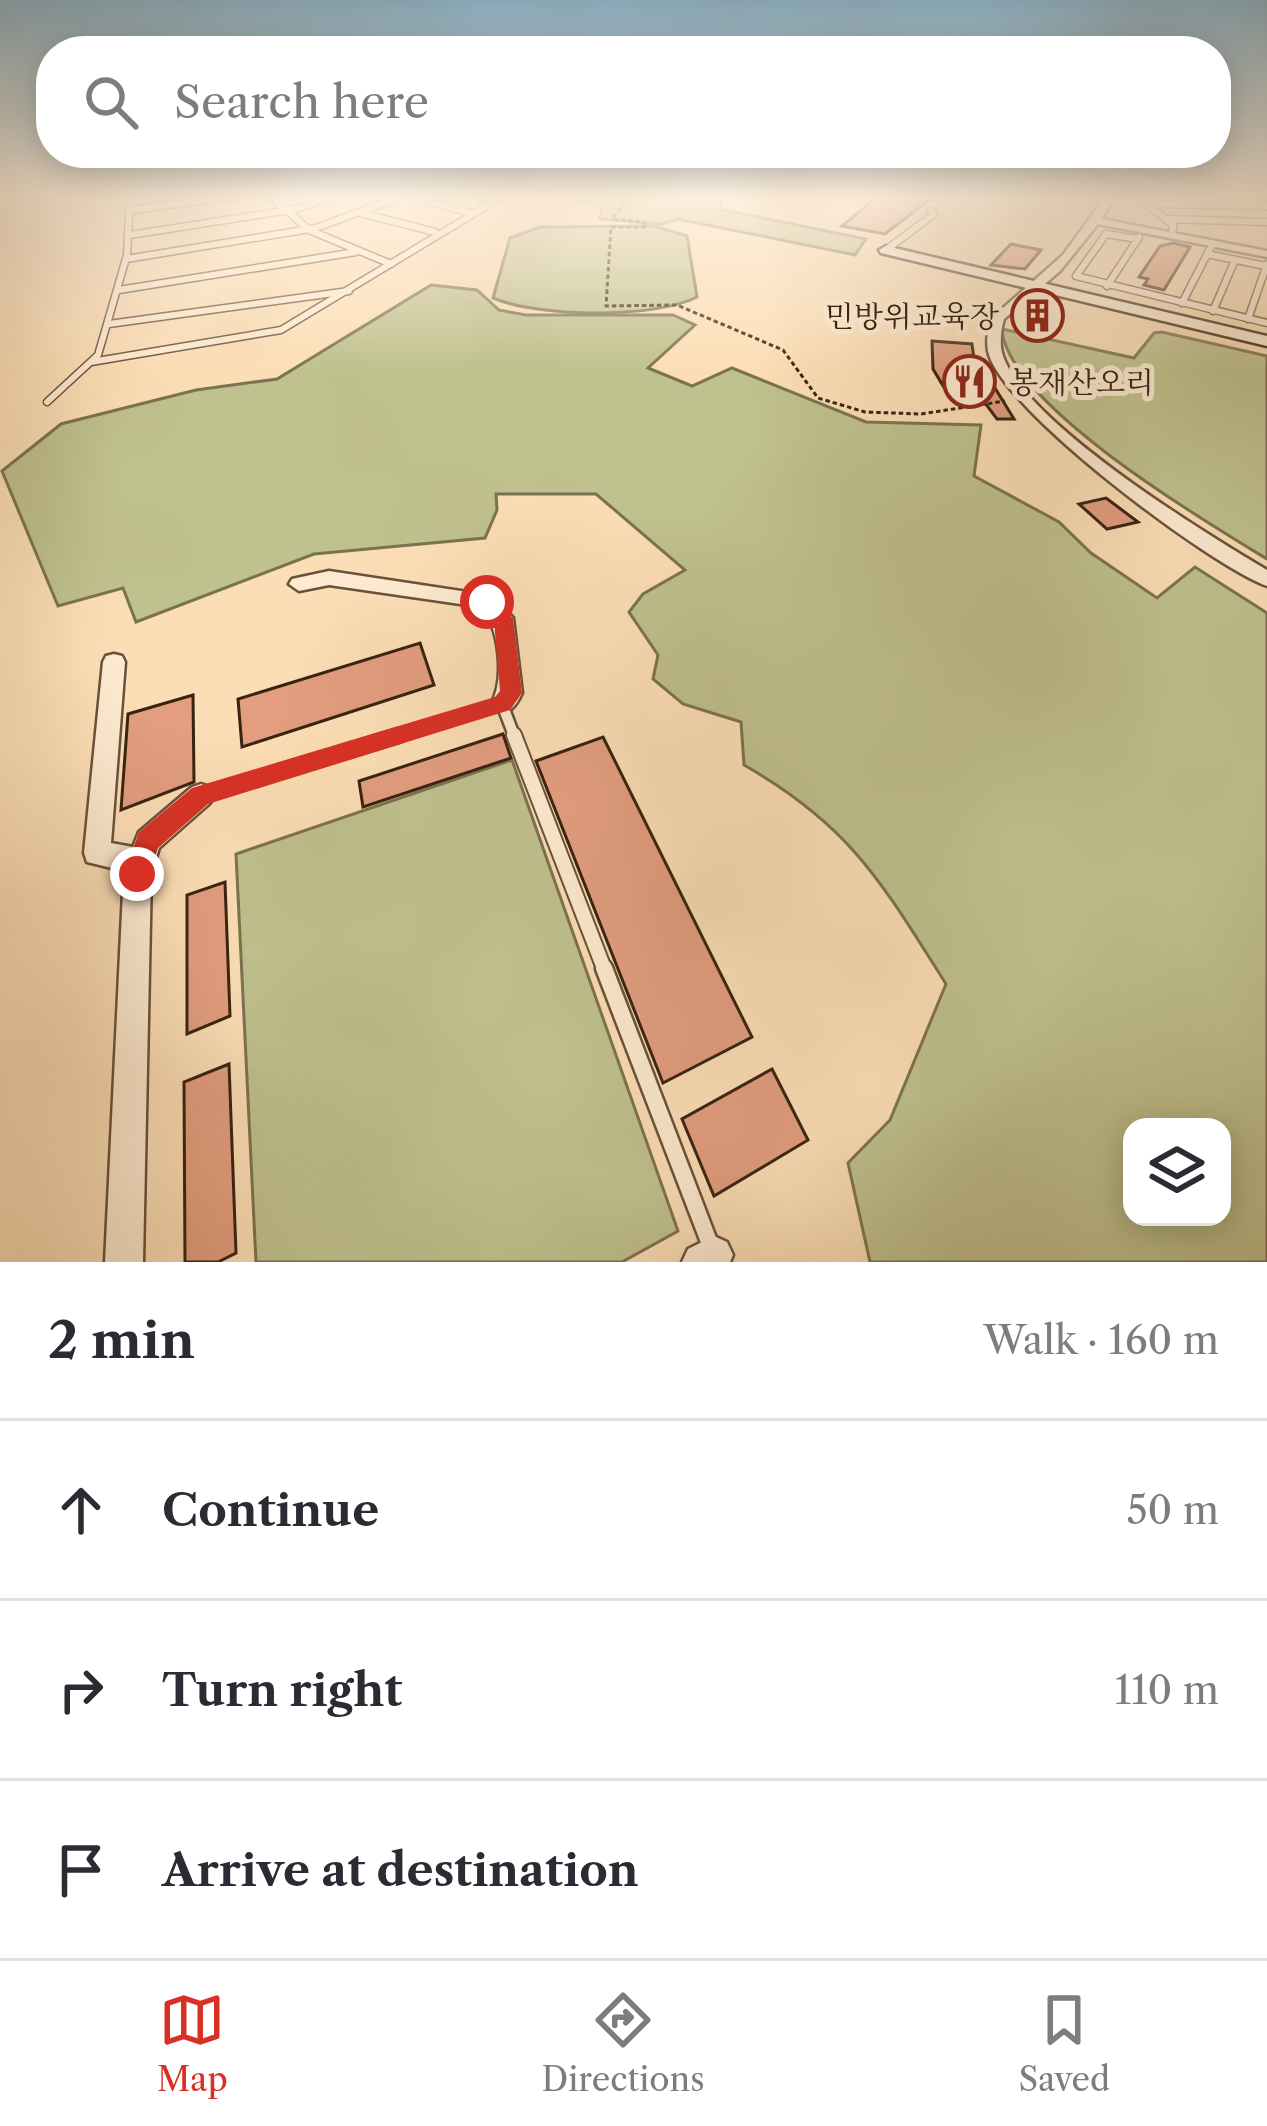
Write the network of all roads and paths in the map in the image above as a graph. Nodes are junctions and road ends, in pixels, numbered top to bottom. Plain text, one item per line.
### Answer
1 (127, 255) edge
2 (152, 255) edge
3 (338, 255) edge
4 (364, 255) edge
5 (404, 255) edge
6 (609, 255) edge
7 (907, 255) edge
8 (1064, 255) edge
9 (1091, 255) edge
10 (1128, 255) edge
11 (1207, 255) edge
12 (1223, 255) edge
13 (126, 259) junction
14 (1235, 260) junction
15 (391, 264) junction
16 (1267, 265) edge
17 (1039, 285) junction
18 (1107, 286) junction
19 (118, 290) junction
20 (350, 291) junction
21 (1181, 303) junction
22 (1213, 310) junction
23 (1248, 319) junction
24 (1267, 323) edge
25 (109, 324) junction
26 (1267, 340) edge
27 (92, 362) junction
28 (1015, 395) dead end
29 (47, 402) dead end
30 (1267, 579) edge
31 (299, 584) dead end
32 (114, 662) dead end
33 (502, 704) junction
34 (201, 796) joint
35 (141, 862) junction
36 (707, 1258) edge
37 (124, 1262) edge

1 - 13 lane
2 - 13 lane
3 - 19 lane
4 - 15 lane
5 - 15 lane
6 - 28 path
7 - 17 main road
8 - 17 street
9 - 18 lane
10 - 18 lane
11 - 21 lane
12 - 14 lane
13 - 19 lane
14 - 16 lane
14 - 22 lane
15 - 20 lane
16 - 23 lane
17 - 26 main road
17 - 30 street
18 - 21 lane
19 - 25 lane
20 - 25 lane
20 - 27 lane
21 - 22 lane
22 - 23 lane
23 - 24 lane
25 - 27 lane
27 - 29 lane
31 - 33 street
32 - 35 street
33 - 34 lane
33 - 36 lane
34 - 35 street
35 - 37 street

